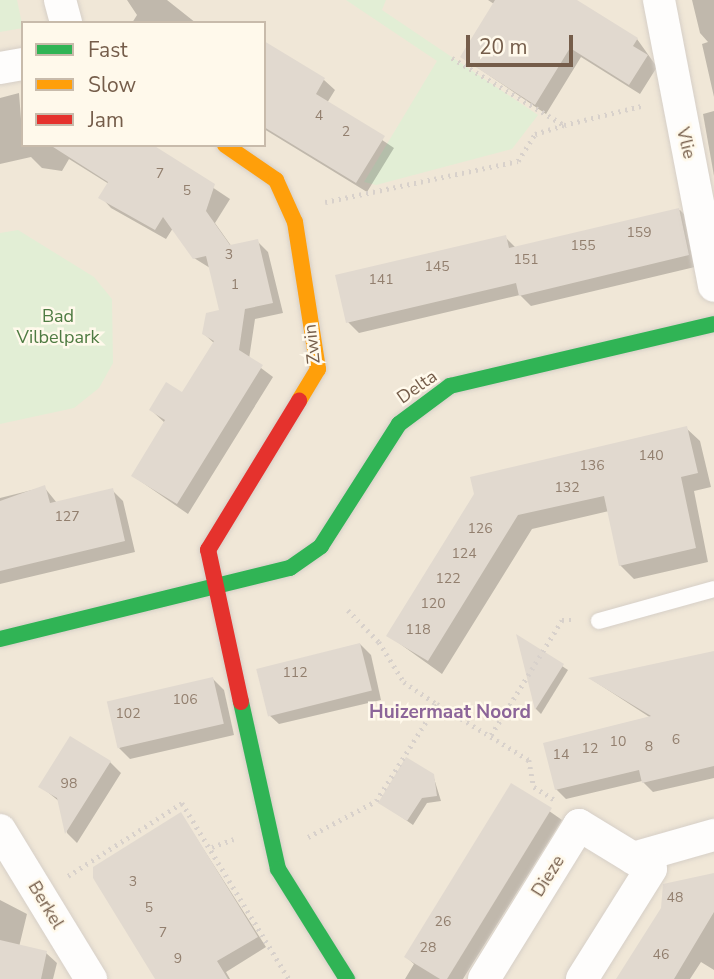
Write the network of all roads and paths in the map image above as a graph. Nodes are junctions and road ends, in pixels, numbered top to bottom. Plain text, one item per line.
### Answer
1 (60, 0) edge
2 (659, 0) edge
3 (65, 21) edge
4 (452, 58) dead end
5 (21, 64) edge
6 (0, 68) edge
7 (679, 96) junction
8 (564, 125) junction
9 (228, 147) edge
10 (292, 218) junction
11 (714, 286) edge
12 (714, 324) edge
13 (214, 587) junction
14 (714, 589) edge
15 (348, 610) dead end
16 (599, 621) joint
17 (0, 639) edge
18 (437, 704) junction
19 (491, 736) junction
20 (579, 825) junction
21 (0, 830) edge
22 (714, 835) edge
23 (275, 855) junction
24 (633, 858) junction
25 (39, 894) junction
26 (91, 979) edge
27 (289, 979) edge
28 (347, 979) edge
29 (484, 979) edge
30 (582, 979) edge

1 - 3 street
2 - 7 street, Vlie
4 - 8 path
5 - 6 street
7 - 8 path
7 - 11 street, Vlie
8 - 10 path
9 - 10 street, Zwin
10 - 13 street, Zwin
12 - 13 street, Delta
13 - 17 street, Delta
13 - 23 street
14 - 16 lane
15 - 18 path
16 - 19 path
18 - 19 path
18 - 23 path
19 - 20 path
20 - 24 street
20 - 29 street, Dieze
21 - 25 street, Berkel
22 - 24 street
23 - 28 street
24 - 30 street
25 - 26 street, Berkel
25 - 27 path

